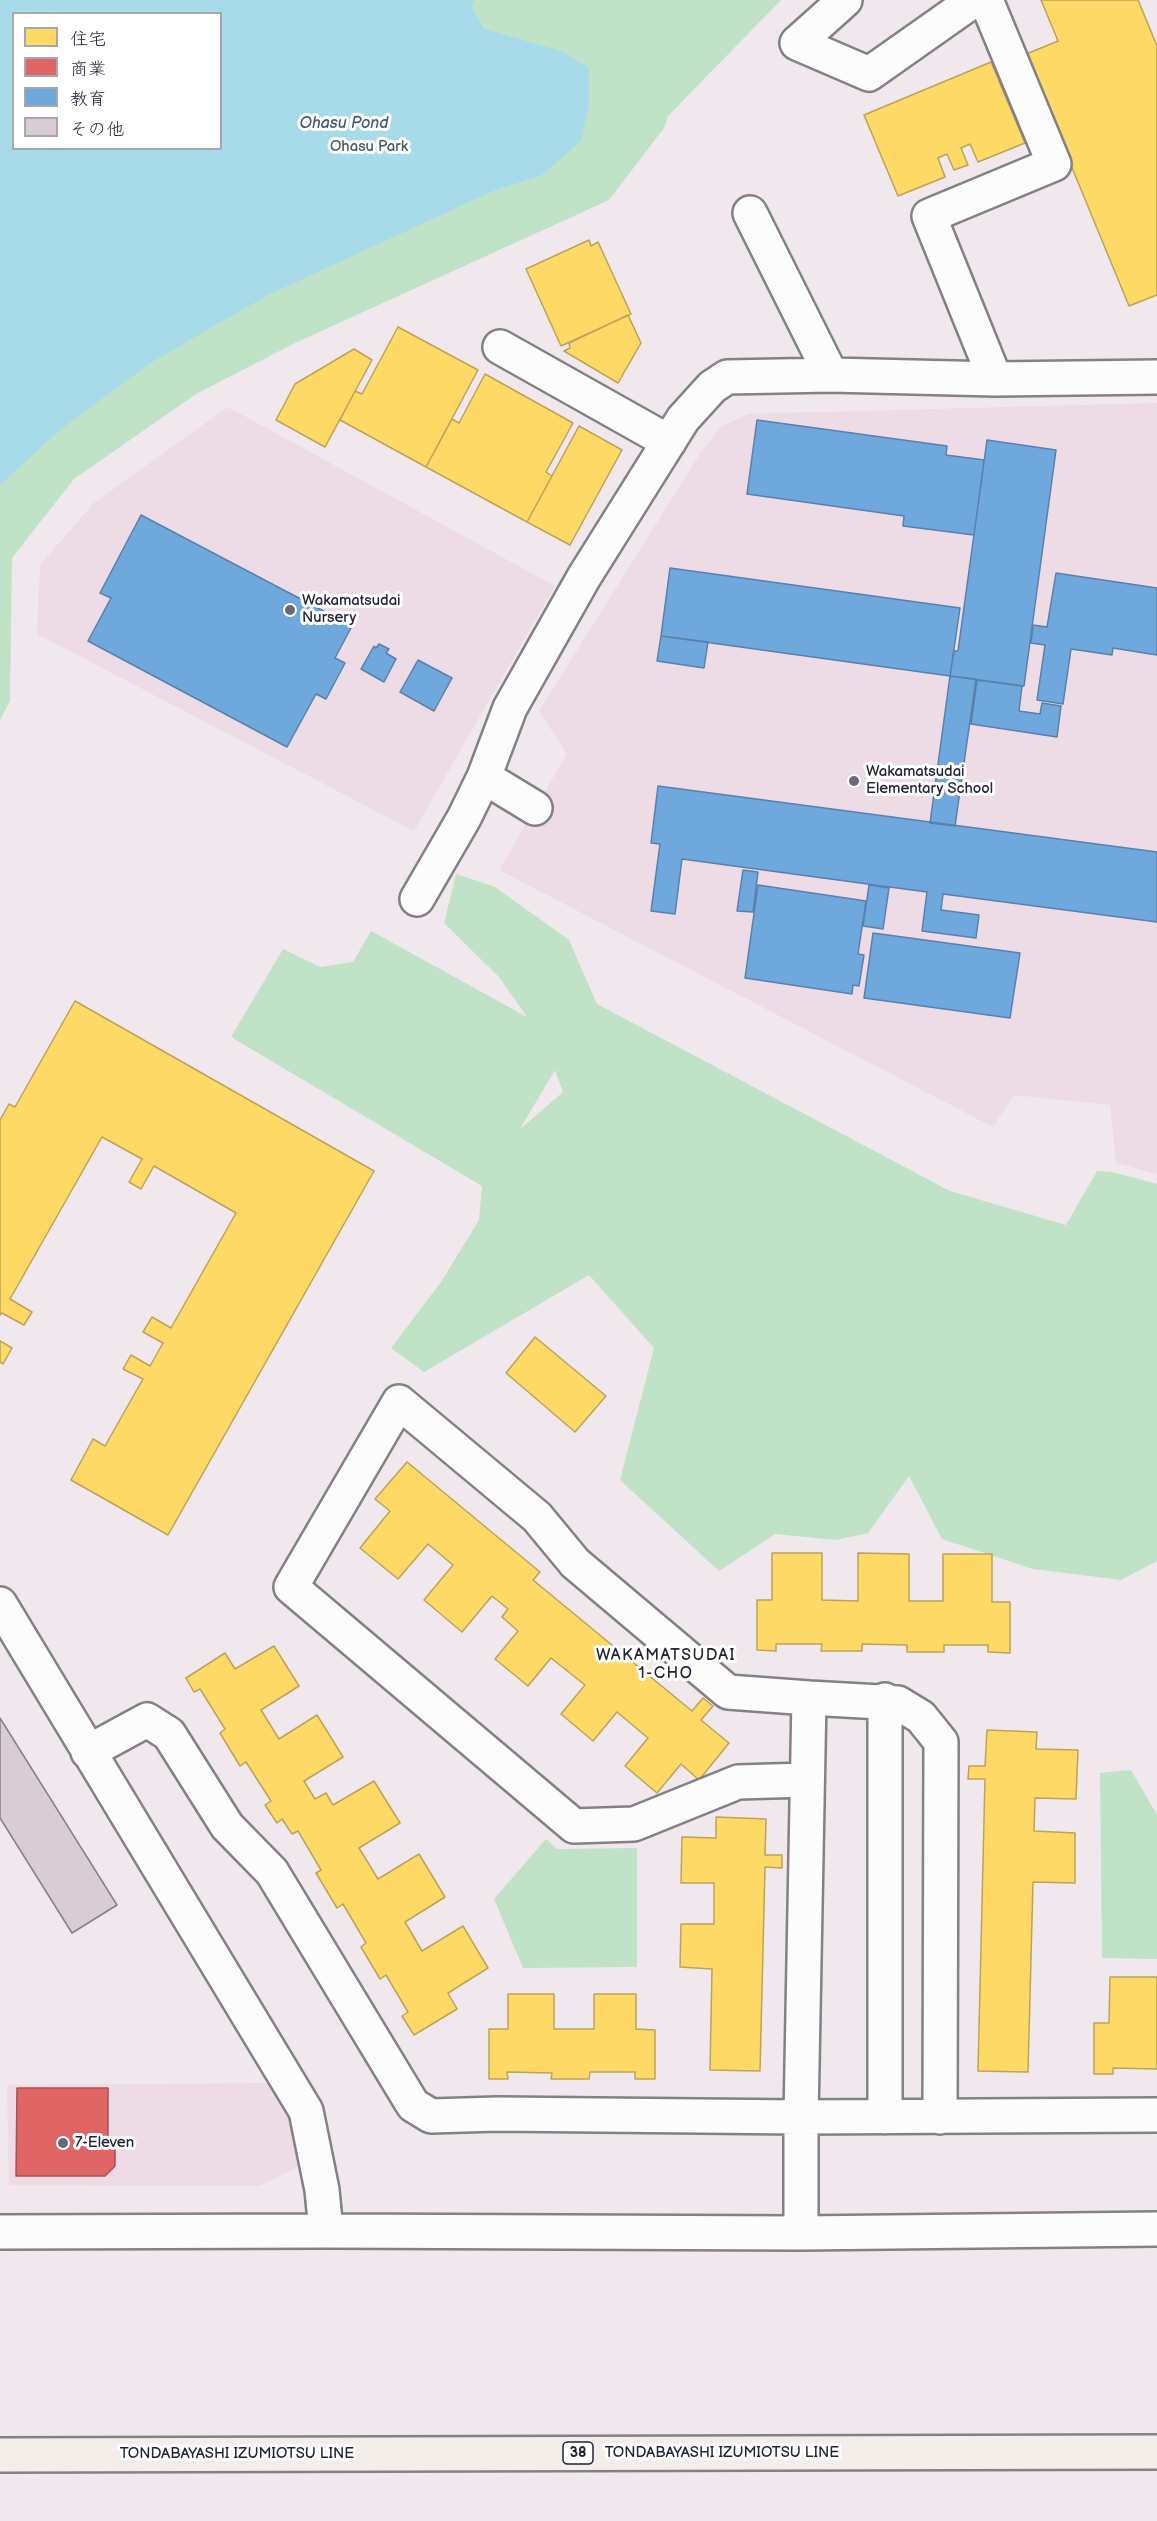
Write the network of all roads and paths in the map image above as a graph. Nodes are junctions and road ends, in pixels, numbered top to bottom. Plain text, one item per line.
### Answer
1 (845, 0) edge
2 (974, 0) edge
3 (986, 0) edge
4 (750, 213) dead end
5 (500, 346) dead end
6 (831, 375) junction
7 (1157, 377) edge
8 (994, 379) junction
9 (669, 442) junction
10 (484, 777) junction
11 (535, 808) dead end
12 (417, 899) dead end
13 (0, 1604) edge
14 (809, 1698) junction
15 (885, 1700) junction
16 (88, 1752) junction
17 (806, 1780) junction
18 (1157, 2115) edge
19 (801, 2117) junction
20 (885, 2117) junction
21 (940, 2117) junction
22 (1157, 2229) edge
23 (326, 2231) junction
24 (0, 2232) edge
25 (801, 2233) junction
26 (1157, 2452) edge
27 (0, 2455) edge

1 - 2 street
3 - 8 street
4 - 6 street
5 - 9 street
6 - 8 street
6 - 9 street
7 - 8 street
9 - 10 street
10 - 11 street
10 - 12 street
13 - 16 street
14 - 15 street
14 - 17 street
14 - 17 street
15 - 20 street
15 - 21 street
16 - 19 street
16 - 23 street
17 - 19 street
18 - 21 street
19 - 20 street
19 - 25 street
20 - 21 street
22 - 25 street
23 - 24 street
23 - 25 street
26 - 27 main road, TONDABAYASHI IZUMIOTSU LINE / 38

